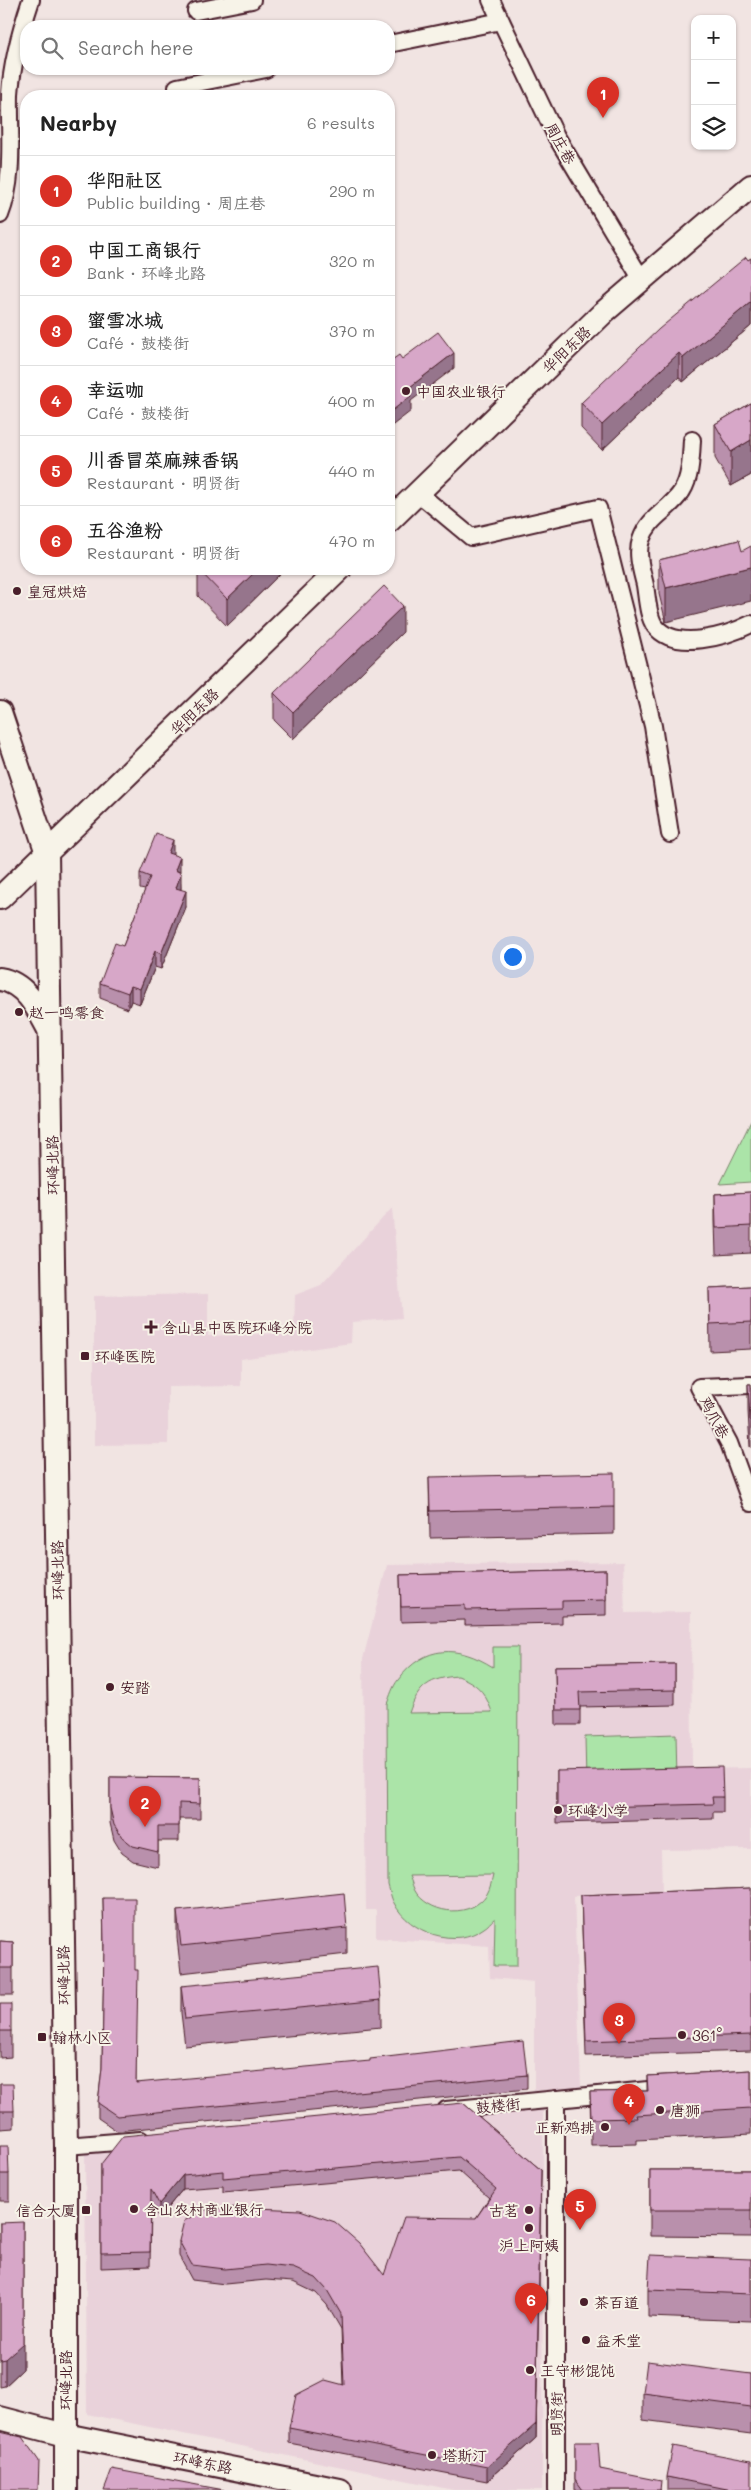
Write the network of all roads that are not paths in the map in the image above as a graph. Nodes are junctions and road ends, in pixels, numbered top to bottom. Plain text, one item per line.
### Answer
1 (31, 0) edge
2 (252, 0) edge
3 (491, 0) edge
4 (196, 11) dead end
5 (26, 20) edge
6 (502, 21) junction
7 (20, 40) edge
8 (395, 43) edge
9 (236, 75) edge
10 (177, 87) dead end
11 (751, 186) edge
12 (0, 215) edge
13 (642, 280) junction
14 (692, 440) dead end
15 (418, 493) junction
16 (395, 515) edge
17 (334, 575) edge
18 (751, 624) edge
19 (0, 712) edge
20 (670, 834) dead end
21 (48, 853) junction
22 (0, 898) edge
23 (0, 979) edge
24 (50, 1031) junction
25 (751, 1385) edge
26 (751, 1503) edge
27 (683, 2086) edge
28 (556, 2099) junction
29 (428, 2111) edge
30 (153, 2138) edge
31 (66, 2146) junction
32 (0, 2418) edge
33 (65, 2435) junction
34 (66, 2490) edge
35 (340, 2490) edge
36 (556, 2490) edge

1 - 5 street
2 - 4 street
3 - 6 street, 周庄巷
6 - 8 street
6 - 13 street, 周庄巷
7 - 12 street
9 - 10 street
11 - 13 main road, 华阳东路
13 - 15 main road, 华阳东路
14 - 18 street
15 - 16 main road, 华阳东路
15 - 20 street
17 - 21 main road, 华阳东路
19 - 21 main road, 环峰北路
21 - 22 main road, 华阳东路
21 - 24 main road, 环峰北路
23 - 24 main road
24 - 31 main road, 环峰北路
25 - 26 street, 鸡爪巷
27 - 28 street, 鼓楼街
28 - 29 street, 鼓楼街
28 - 36 street, 明贤街
30 - 31 street
31 - 33 main road, 环峰北路
32 - 33 main road, 环峰东路
33 - 34 main road, 环峰北路
33 - 35 main road, 环峰东路

